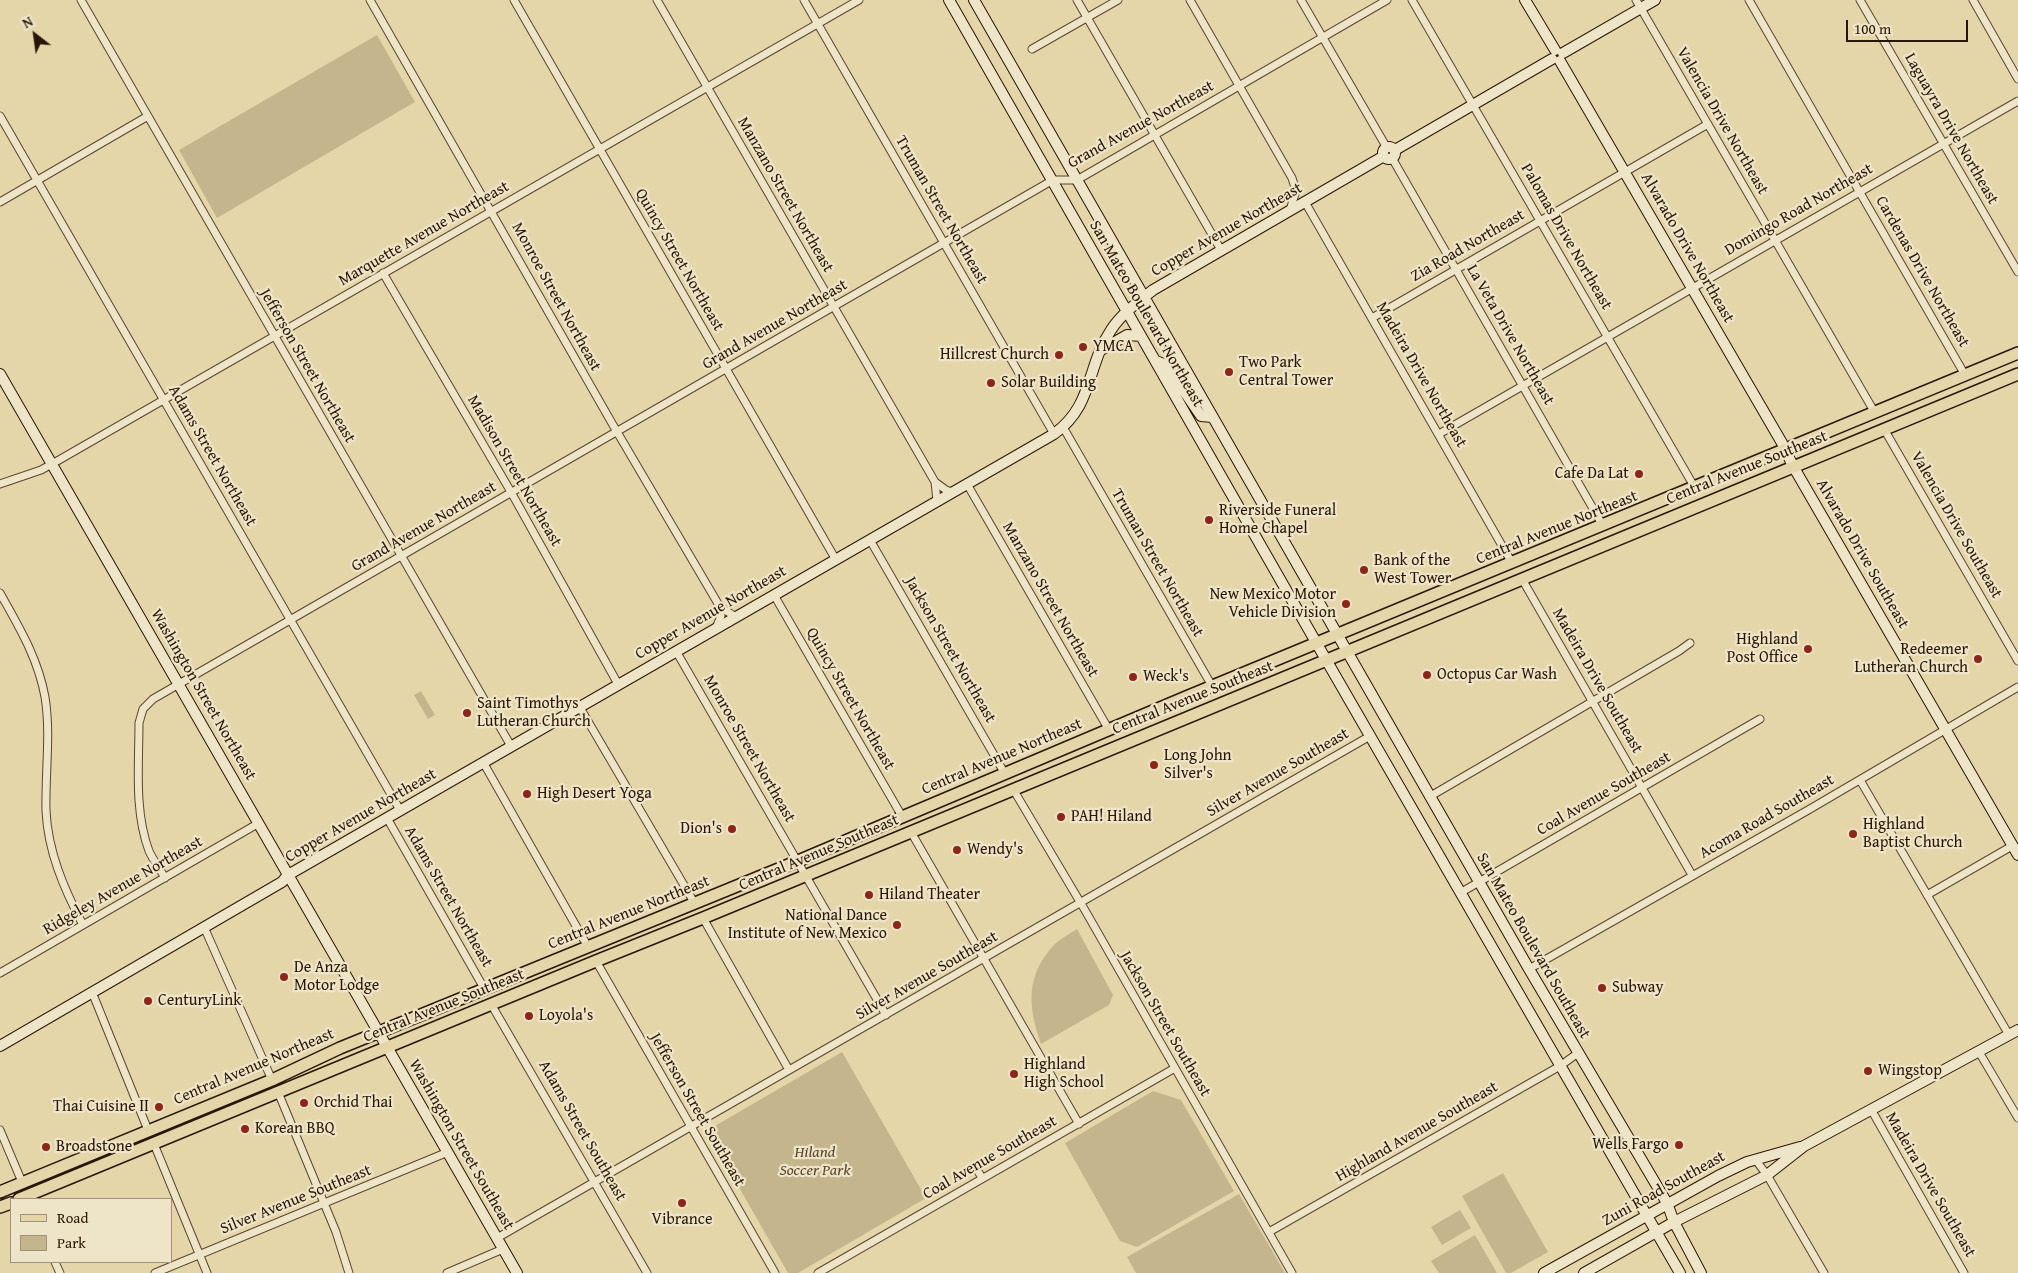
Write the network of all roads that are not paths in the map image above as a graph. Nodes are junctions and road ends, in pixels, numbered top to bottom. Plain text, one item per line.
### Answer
1 (81, 0) edge
2 (370, 0) edge
3 (514, 0) edge
4 (657, 0) edge
5 (804, 0) edge
6 (859, 0) edge
7 (949, 0) edge
8 (974, 0) edge
9 (1077, 0) edge
10 (1118, 0) edge
11 (1190, 0) edge
12 (1301, 0) edge
13 (1387, 0) edge
14 (1412, 0) edge
15 (1525, 0) edge
16 (1655, 0) edge
17 (1749, 0) edge
18 (1860, 0) edge
19 (1972, 0) edge
20 (1639, 4) edge
21 (1088, 18) junction
22 (818, 24) junction
23 (1323, 37) junction
24 (1032, 49) dead end
25 (1558, 56) junction
26 (2018, 79) edge
27 (1239, 86) junction
28 (707, 88) junction
29 (2018, 101) edge
30 (1473, 105) junction
31 (0, 116) edge
32 (148, 116) junction
33 (1708, 124) junction
34 (1155, 135) junction
35 (1943, 143) junction
36 (599, 150) junction
37 (1389, 153) junction
38 (1625, 172) junction
39 (37, 180) junction
40 (1053, 180) junction
41 (1077, 180) junction
42 (1860, 191) junction
43 (0, 202) edge
44 (1305, 202) junction
45 (1289, 210) junction
46 (492, 211) junction
47 (1540, 220) junction
48 (1775, 241) junction
49 (944, 243) junction
50 (1221, 250) junction
51 (1456, 269) junction
52 (2018, 272) edge
53 (383, 273) junction
54 (1693, 288) junction
55 (1144, 297) junction
56 (834, 306) junction
57 (1127, 311) junction
58 (1372, 318) junction
59 (1141, 336) junction
60 (274, 337) junction
61 (1607, 337) junction
62 (1100, 351) junction
63 (2018, 354) edge
64 (1156, 360) junction
65 (726, 369) junction
66 (0, 374) edge
67 (2018, 374) edge
68 (1965, 375) junction
69 (1524, 386) junction
70 (163, 399) junction
71 (1875, 412) junction
72 (1212, 417) junction
73 (1063, 427) junction
74 (1884, 429) junction
75 (617, 432) junction
76 (1054, 434) junction
77 (1438, 434) junction
78 (1786, 449) junction
79 (52, 464) junction
80 (1793, 466) junction
81 (935, 482) junction
82 (0, 484) edge
83 (967, 484) junction
84 (1695, 488) junction
85 (511, 492) junction
86 (953, 492) junction
87 (937, 501) junction
88 (1603, 526) junction
89 (870, 540) junction
90 (400, 556) junction
91 (836, 560) junction
92 (1512, 563) junction
93 (1522, 579) junction
94 (0, 593) edge
95 (774, 595) junction
96 (720, 607) junction
97 (736, 616) junction
98 (290, 620) junction
99 (716, 628) junction
100 (1338, 636) junction
101 (1690, 643) dead end
102 (1317, 644) junction
103 (676, 651) junction
104 (1347, 652) junction
105 (1326, 660) junction
106 (2018, 661) edge
107 (178, 684) junction
108 (618, 684) junction
109 (1212, 686) junction
110 (2018, 687) edge
111 (1593, 701) junction
112 (579, 706) junction
113 (1760, 719) dead end
114 (1109, 730) junction
115 (1946, 730) junction
116 (1370, 736) junction
117 (511, 746) junction
118 (483, 762) junction
119 (1005, 774) junction
120 (1860, 780) junction
121 (1642, 788) junction
122 (1013, 789) junction
123 (1429, 797) junction
124 (400, 810) junction
125 (387, 818) junction
126 (902, 818) junction
127 (259, 824) junction
128 (911, 832) junction
129 (2012, 846) junction
130 (2018, 856) edge
131 (798, 862) junction
132 (288, 875) junction
133 (1692, 875) junction
134 (806, 876) junction
135 (165, 878) junction
136 (1479, 882) junction
137 (1460, 893) junction
138 (1927, 895) junction
139 (1080, 903) junction
140 (695, 904) junction
141 (703, 918) junction
142 (83, 925) junction
143 (204, 927) junction
144 (588, 947) junction
145 (983, 960) junction
146 (596, 961) junction
147 (1529, 970) junction
148 (0, 973) edge
149 (485, 990) junction
150 (92, 992) junction
151 (491, 1004) junction
152 (886, 1015) junction
153 (378, 1032) junction
154 (2014, 1033) edge
155 (0, 1046) edge
156 (387, 1047) junction
157 (1979, 1052) junction
158 (1578, 1053) junction
159 (1560, 1066) junction
160 (1175, 1068) junction
161 (789, 1070) junction
162 (272, 1080) junction
163 (278, 1092) junction
164 (1872, 1111) junction
165 (2018, 1118) edge
166 (1079, 1124) junction
167 (691, 1127) junction
168 (0, 1130) edge
169 (148, 1130) junction
170 (154, 1144) junction
171 (1804, 1146) junction
172 (448, 1152) junction
173 (1755, 1159) junction
174 (974, 1166) dead end
175 (1767, 1175) junction
176 (982, 1178) junction
177 (22, 1182) junction
178 (595, 1182) junction
179 (0, 1192) edge
180 (25, 1198) edge
181 (1666, 1203) junction
182 (323, 1204) junction
183 (1646, 1215) junction
184 (1674, 1222) junction
185 (1269, 1232) junction
186 (1656, 1232) junction
187 (497, 1238) junction
188 (504, 1249) junction
189 (199, 1255) junction
190 (155, 1273) edge
191 (206, 1273) edge
192 (350, 1273) edge
193 (447, 1273) edge
194 (517, 1273) edge
195 (647, 1273) edge
196 (775, 1273) edge
197 (818, 1273) edge
198 (1292, 1273) edge
199 (1544, 1273) edge
200 (1584, 1273) edge
201 (1680, 1273) edge
202 (1701, 1273) edge
203 (1824, 1273) edge
204 (1964, 1273) edge

1 - 32 street, Jefferson Street Northeast
2 - 46 street, Monroe Street Northeast
3 - 36 street, Quincy Street Northeast
4 - 28 street, Manzano Street Northeast
5 - 22 street, Truman Street Northeast
6 - 22 street, Marquette Avenue Northeast
7 - 40 street, San Mateo Boulevard Northeast
8 - 41 street, San Mateo Boulevard Northeast
9 - 21 street
10 - 21 street
11 - 27 street
12 - 23 street, La Veta Drive Northeast
13 - 23 street, Grand Avenue Northeast
14 - 30 street, Palomas Drive Northeast
15 - 25 street, Alvarado Drive Northeast
16 - 20 street, Copper Avenue Northeast
17 - 42 street, Cardenas Drive Northeast
18 - 35 street, Laguayra Drive Northeast
19 - 26 street
20 - 25 street, Copper Avenue Northeast
20 - 33 street, Valencia Drive Northeast
21 - 24 street
21 - 34 street
22 - 28 street, Marquette Avenue Northeast
22 - 49 street, Truman Street Northeast
23 - 27 street, Grand Avenue Northeast
23 - 37 street, La Veta Drive Northeast
25 - 30 street, Copper Avenue Northeast
25 - 38 street, Alvarado Drive Northeast
27 - 34 street, Grand Avenue Northeast
27 - 45 street
28 - 36 street, Marquette Avenue Northeast
28 - 56 street, Manzano Street Northeast
29 - 35 street, Domingo Road Northeast
30 - 37 street, Copper Avenue Northeast
30 - 47 street, Palomas Drive Northeast
31 - 39 street, Adams Street Northeast
32 - 39 street
32 - 60 street, Jefferson Street Northeast
33 - 38 street, Zia Road Northeast
33 - 48 street, Valencia Drive Northeast
34 - 41 street, Grand Avenue Northeast
34 - 50 street
35 - 42 street, Domingo Road Northeast
35 - 52 street, Laguayra Drive Northeast
36 - 46 street, Marquette Avenue Northeast
36 - 65 street, Quincy Street Northeast
37 - 44 street, Copper Avenue Northeast
37 - 51 street, La Veta Drive Northeast
38 - 47 street, Zia Road Northeast
38 - 54 street, Alvarado Drive Northeast
39 - 43 street
39 - 70 street, Adams Street Northeast
40 - 41 street, Grand Avenue Northeast
40 - 49 street, Grand Avenue Northeast
40 - 57 street, San Mateo Boulevard Northeast
41 - 55 street, San Mateo Boulevard Northeast
42 - 48 street, Domingo Road Northeast
42 - 68 street, Cardenas Drive Northeast
44 - 45 street, Copper Avenue Northeast
44 - 58 street, Madeira Drive Northeast
45 - 50 street, Copper Avenue Northeast
46 - 53 street, Marquette Avenue Northeast
46 - 75 street, Monroe Street Northeast
47 - 51 street, Zia Road Northeast
47 - 61 street, Palomas Drive Northeast
48 - 54 street, Domingo Road Northeast
48 - 71 street, Valencia Drive Northeast
49 - 56 street, Grand Avenue Northeast
49 - 76 street, Truman Street Northeast
50 - 55 street, Copper Avenue Northeast
51 - 58 street, Zia Road Northeast
51 - 69 street, La Veta Drive Northeast
53 - 60 street, Marquette Avenue Northeast
53 - 85 street, Madison Street Northeast
54 - 61 street, Domingo Road Northeast
54 - 78 street, Alvarado Drive Northeast
55 - 57 street, Copper Avenue Northeast
55 - 72 street, San Mateo Boulevard Northeast
56 - 65 street, Grand Avenue Northeast
56 - 81 street, Manzano Street Northeast
57 - 59 street, San Mateo Boulevard Northeast
57 - 62 street, Copper Avenue Northeast
58 - 77 street, Madeira Drive Northeast
59 - 62 street
59 - 64 street, San Mateo Boulevard Northeast
60 - 70 street, Marquette Avenue Northeast
60 - 90 street, Jefferson Street Northeast
61 - 69 street, Domingo Road Northeast
61 - 84 street, Palomas Drive Northeast
62 - 73 street, Copper Avenue Northeast
63 - 68 main road, Central Avenue Northeast
64 - 72 street
64 - 102 street, San Mateo Boulevard Northeast
65 - 75 street, Grand Avenue Northeast
65 - 91 street, Quincy Street Northeast
66 - 79 street, Washington Street Northeast
67 - 74 main road, Central Avenue Southeast
68 - 71 main road, Central Avenue Northeast
69 - 77 street, Domingo Road Northeast
69 - 88 street, La Veta Drive Northeast
70 - 79 street, Marquette Avenue Northeast
70 - 98 street, Adams Street Northeast
71 - 78 main road, Central Avenue Northeast
72 - 100 street, San Mateo Boulevard Northeast
73 - 76 street, Copper Avenue Northeast
73 - 109 street, Truman Street Northeast
74 - 80 main road, Central Avenue Southeast
74 - 106 street, Valencia Drive Southeast
75 - 85 street, Grand Avenue Northeast
75 - 96 street, Monroe Street Northeast
76 - 83 street, Copper Avenue Northeast
77 - 92 street, Madeira Drive Northeast
78 - 80 street, Alvarado Drive Southeast
78 - 84 main road, Central Avenue Northeast
79 - 82 street, Marquette Avenue Northeast
79 - 107 street, Washington Street Northeast
80 - 93 main road, Central Avenue Southeast
80 - 115 street, Alvarado Drive Southeast
81 - 86 street
81 - 87 street, Manzano Street Northeast
83 - 86 street, Copper Avenue Northeast
83 - 114 street, Manzano Street Northeast
84 - 88 main road, Central Avenue Northeast
85 - 90 street, Grand Avenue Northeast
85 - 108 street, Madison Street Northeast
86 - 87 street, Copper Avenue Northeast
87 - 89 street, Copper Avenue Northeast
88 - 92 main road, Central Avenue Northeast
89 - 91 street, Copper Avenue Northeast
89 - 119 street, Jackson Street Northeast
90 - 98 street, Grand Avenue Northeast
90 - 117 street, Jefferson Street Northeast
91 - 95 street, Copper Avenue Northeast
92 - 100 main road, Central Avenue Northeast
93 - 104 main road, Central Avenue Southeast
93 - 111 street, Madeira Drive Southeast
94 - 142 street
95 - 97 street, Copper Avenue Northeast
95 - 126 street, Quincy Street Northeast
96 - 97 street
96 - 99 street
97 - 99 street, Copper Avenue Northeast
98 - 107 street, Grand Avenue Northeast
98 - 124 street, Adams Street Northeast
99 - 103 street, Copper Avenue Northeast
100 - 102 main road, Central Avenue Northeast
100 - 104 street, San Mateo Boulevard Southeast
101 - 111 street
102 - 105 street
102 - 109 main road, Central Avenue Northeast
103 - 108 street, Copper Avenue Northeast
103 - 131 street, Monroe Street Northeast
104 - 105 main road, Central Avenue Southeast
104 - 123 street, San Mateo Boulevard Southeast
105 - 116 street
105 - 122 main road, Central Avenue Southeast
107 - 127 street, Washington Street Northeast
107 - 135 street, Grand Avenue Northeast
108 - 112 street, Copper Avenue Northeast
109 - 114 main road, Central Avenue Northeast
110 - 115 street, Acoma Road Southeast
111 - 121 street, Madeira Drive Southeast
111 - 123 street
112 - 117 street, Copper Avenue Northeast
112 - 140 street
113 - 121 street, Coal Avenue Southeast
114 - 119 main road, Central Avenue Northeast
115 - 120 street, Acoma Road Southeast
115 - 129 street, Alvarado Drive Southeast
116 - 137 street
116 - 139 street, Silver Avenue Southeast
117 - 118 street, Copper Avenue Northeast
118 - 124 street, Copper Avenue Northeast
118 - 144 street
119 - 126 main road, Central Avenue Northeast
120 - 133 street, Acoma Road Southeast
120 - 138 street
121 - 133 street, Madeira Drive Southeast
121 - 136 street, Coal Avenue Southeast
122 - 128 main road, Central Avenue Southeast
122 - 139 street, Jackson Street Southeast
123 - 136 street, San Mateo Boulevard Southeast
124 - 125 street, Copper Avenue Northeast
125 - 132 street, Copper Avenue Northeast
125 - 149 street, Adams Street Northeast
126 - 131 main road, Central Avenue Northeast
127 - 132 street, Washington Street Northeast
127 - 135 street, Ridgeley Avenue Northeast
128 - 134 main road, Central Avenue Southeast
128 - 145 street
129 - 130 street, Alvarado Drive Southeast
129 - 138 street
131 - 134 street, Monroe Street Northeast
131 - 140 main road, Central Avenue Northeast
132 - 143 street, Copper Avenue Northeast
132 - 153 street, Washington Street Northeast
133 - 147 street, Acoma Road Southeast
134 - 141 main road, Central Avenue Southeast
134 - 152 street, Monroe Street Northeast
135 - 142 street, Ridgeley Avenue Northeast
136 - 137 street, Coal Avenue Southeast
136 - 147 street, San Mateo Boulevard Southeast
137 - 159 street
138 - 154 street
139 - 145 street, Silver Avenue Southeast
139 - 160 street, Jackson Street Southeast
140 - 144 main road, Central Avenue Northeast
141 - 146 main road, Central Avenue Southeast
141 - 161 street
142 - 148 street, Ridgeley Avenue Northeast
143 - 150 street, Copper Avenue Northeast
143 - 162 street
144 - 149 main road, Central Avenue Northeast
145 - 152 street, Silver Avenue Southeast
145 - 166 street
146 - 151 main road, Central Avenue Southeast
146 - 167 street, Jefferson Street Southeast
147 - 158 street, San Mateo Boulevard Southeast
149 - 153 main road, Central Avenue Northeast
150 - 155 street, Copper Avenue Northeast
150 - 169 street
151 - 156 main road, Central Avenue Southeast
151 - 178 street, Adams Street Southeast
152 - 161 street, Silver Avenue Southeast
153 - 156 street, Washington Street Southeast
153 - 162 main road, Central Avenue Northeast
154 - 157 street, Zuni Road Southeast
156 - 163 main road, Central Avenue Southeast
156 - 172 street, Washington Street Southeast
157 - 164 street, Zuni Road Southeast
157 - 165 street
158 - 159 street, Highland Avenue Southeast
158 - 181 street, San Mateo Boulevard Southeast
159 - 183 street
159 - 185 street, Highland Avenue Southeast
160 - 166 street, Coal Avenue Southeast
160 - 185 street, Jackson Street Southeast
161 - 167 street, Silver Avenue Southeast
162 - 169 main road, Central Avenue Northeast
163 - 170 main road, Central Avenue Southeast
163 - 182 street
164 - 171 street, Zuni Road Southeast
164 - 204 street, Madeira Drive Southeast
166 - 176 street, Coal Avenue Southeast
167 - 178 street, Silver Avenue Southeast
167 - 196 street, Jefferson Street Southeast
168 - 177 street
169 - 177 main road, Central Avenue Northeast
170 - 180 main road, Central Avenue Southeast
170 - 189 street
171 - 173 street, Zuni Road Southeast
171 - 175 street, Zuni Road Southeast
172 - 182 street, Silver Avenue Southeast
172 - 187 street, Washington Street Southeast
173 - 175 street
173 - 181 street, Zuni Road Southeast
174 - 176 street
175 - 184 street, Zuni Road Southeast
175 - 203 street
176 - 197 street, Coal Avenue Southeast
177 - 179 main road, Central Avenue Northeast
178 - 187 street, Silver Avenue Southeast
178 - 195 street, Adams Street Southeast
181 - 183 street, Zuni Road Southeast
181 - 184 street, San Mateo Boulevard Southeast
182 - 189 street, Silver Avenue Southeast
182 - 192 street
183 - 186 street
183 - 199 street, Zuni Road Southeast
184 - 186 street, Zuni Road Southeast
184 - 202 street, San Mateo Boulevard Southeast
185 - 198 street, Jackson Street Southeast
186 - 200 street, Zuni Road Southeast
186 - 201 street
187 - 188 street, Washington Street Southeast
188 - 193 street
188 - 194 street, Washington Street Southeast
189 - 190 street, Silver Avenue Southeast
189 - 191 street

